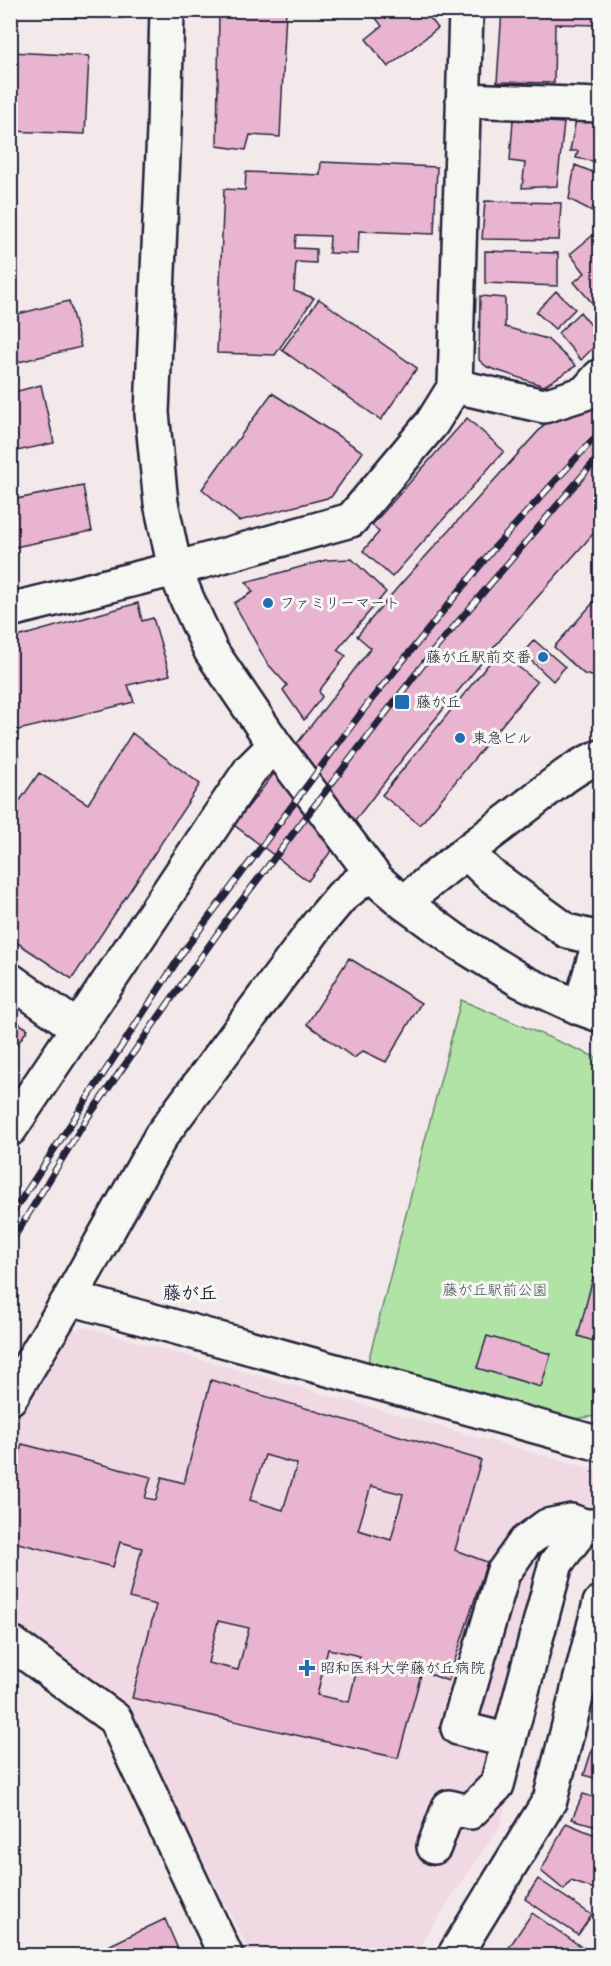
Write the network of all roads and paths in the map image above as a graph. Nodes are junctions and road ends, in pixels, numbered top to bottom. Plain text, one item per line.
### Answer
1 (167, 10) edge
2 (466, 10) edge
3 (463, 100) junction
4 (600, 105) edge
5 (600, 376) edge
6 (455, 386) junction
7 (175, 569) junction
8 (10, 610) edge
9 (276, 745) junction
10 (600, 757) edge
11 (467, 853) junction
12 (370, 873) junction
13 (404, 903) junction
14 (600, 939) edge
15 (10, 980) edge
16 (590, 1011) edge
17 (78, 1028) junction
18 (10, 1129) edge
19 (70, 1298) junction
20 (10, 1398) edge
21 (600, 1444) edge
22 (592, 1526) edge
23 (600, 1603) edge
24 (10, 1642) edge
25 (509, 1741) junction
26 (434, 1847) dead end
27 (226, 1956) edge
28 (454, 1956) edge

1 - 7 street
2 - 3 street
3 - 4 street
3 - 6 street
5 - 6 street
6 - 7 street
7 - 8 street
7 - 9 street
9 - 12 street
9 - 17 street
10 - 11 street
11 - 13 street
11 - 14 street
12 - 13 street
12 - 19 street
13 - 16 street
14 - 16 street
15 - 17 street
17 - 18 street
19 - 20 street
19 - 21 street
22 - 25 street
22 - 25 street
23 - 28 street
24 - 27 street
25 - 26 street

